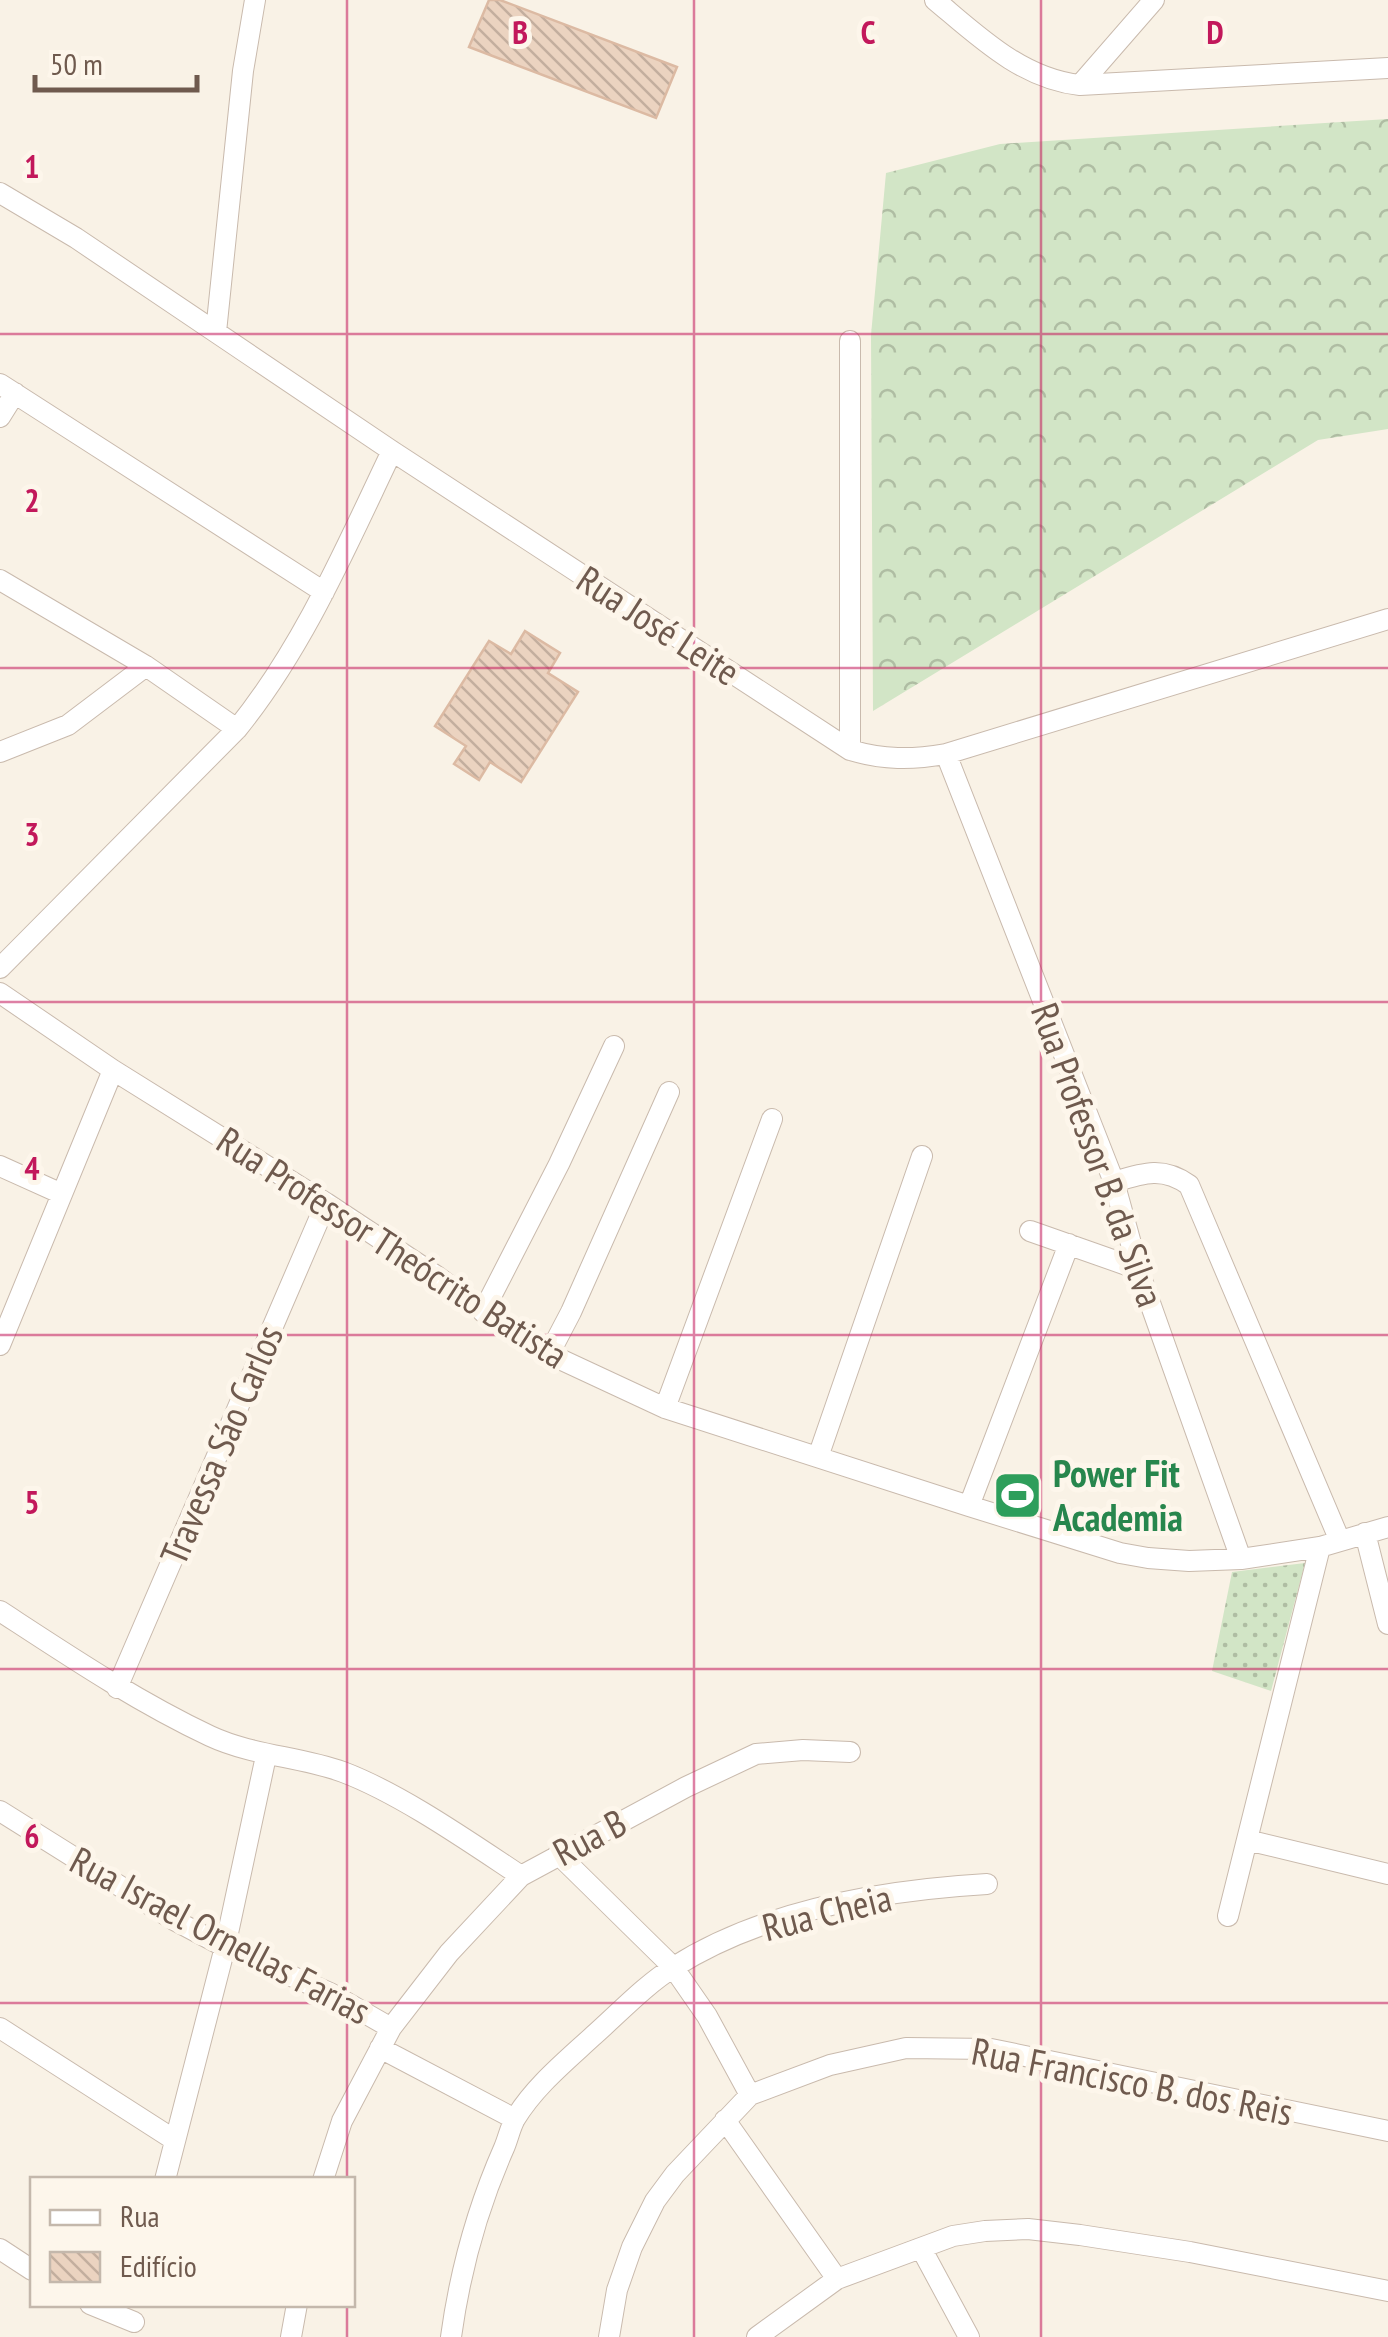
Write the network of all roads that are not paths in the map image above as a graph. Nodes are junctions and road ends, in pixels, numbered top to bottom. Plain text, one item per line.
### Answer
1 (255, 0) edge
2 (935, 0) edge
3 (1154, 0) edge
4 (1388, 68) edge
5 (1080, 86) junction
6 (0, 193) edge
7 (216, 332) junction
8 (850, 341) dead end
9 (7, 389) edge
10 (0, 418) edge
11 (392, 452) junction
12 (0, 580) edge
13 (324, 592) junction
14 (1388, 619) edge
15 (146, 666) junction
16 (237, 730) junction
17 (850, 750) junction
18 (0, 752) edge
19 (946, 754) junction
20 (0, 968) edge
21 (0, 993) edge
22 (614, 1046) dead end
23 (113, 1070) junction
24 (669, 1092) dead end
25 (772, 1119) dead end
26 (922, 1156) dead end
27 (0, 1166) edge
28 (1114, 1182) junction
29 (62, 1194) junction
30 (326, 1203) junction
31 (1030, 1231) dead end
32 (1070, 1244) junction
33 (1138, 1269) junction
34 (483, 1312) junction
35 (0, 1345) edge
36 (548, 1354) junction
37 (664, 1408) junction
38 (818, 1457) junction
39 (969, 1506) junction
40 (1388, 1527) edge
41 (1365, 1533) junction
42 (1330, 1544) junction
43 (1241, 1559) junction
44 (0, 1611) edge
45 (1388, 1624) edge
46 (117, 1688) junction
47 (850, 1752) dead end
48 (266, 1756) junction
49 (0, 1810) edge
50 (1247, 1840) junction
51 (558, 1854) junction
52 (1388, 1874) edge
53 (521, 1876) junction
54 (987, 1884) dead end
55 (1228, 1916) dead end
56 (225, 1947) junction
57 (673, 1967) junction
58 (0, 2028) edge
59 (391, 2028) junction
60 (380, 2048) junction
61 (750, 2095) junction
62 (515, 2120) junction
63 (726, 2120) junction
64 (1388, 2132) edge
65 (173, 2139) junction
66 (165, 2177) edge
67 (324, 2177) edge
68 (921, 2248) junction
69 (0, 2249) edge
70 (30, 2269) edge
71 (837, 2280) junction
72 (1388, 2291) edge
73 (98, 2307) edge
74 (296, 2307) edge
75 (135, 2321) edge
76 (291, 2337) edge
77 (452, 2337) edge
78 (609, 2337) edge
79 (757, 2337) edge
80 (969, 2337) edge

1 - 7 street
2 - 5 street
3 - 5 street
4 - 5 street
6 - 7 street, Rua José Leite
7 - 11 street, Rua José Leite
8 - 17 street
9 - 10 street
9 - 13 street
11 - 13 street
11 - 17 street, Rua José Leite
12 - 15 street
13 - 16 street
14 - 19 street, Rua José Leite
15 - 16 street
15 - 18 street
16 - 20 street
17 - 19 street, Rua José Leite
19 - 28 street, Rua Professor B. da Silva
21 - 23 street, Rua Professor Theócrito Batista
22 - 34 street
23 - 29 street
23 - 30 street, Rua Professor Theócrito Batista
24 - 36 street
25 - 37 street
26 - 38 street
27 - 29 street
28 - 33 street, Rua Professor B. da Silva
28 - 42 street
29 - 35 street
30 - 34 street, Rua Professor Theócrito Batista
30 - 46 street, Travessa Sáo Carlos
31 - 32 street
32 - 33 street
32 - 39 street
33 - 43 street, Rua Professor B. da Silva
34 - 36 street, Rua Professor Theócrito Batista
36 - 37 street, Rua Professor Theócrito Batista
37 - 38 street, Rua Professor Theócrito Batista
38 - 39 street, Rua Professor Theócrito Batista
39 - 43 street, Rua Professor Theócrito Batista
40 - 41 street, Rua Professor Theócrito Batista
41 - 42 street, Rua Professor Theócrito Batista
41 - 45 street
42 - 43 street, Rua Professor Theócrito Batista
42 - 50 street
44 - 46 street
46 - 48 street
47 - 51 street, Rua B
48 - 53 street
48 - 56 street
49 - 56 street, Rua Israel Ornellas Farias
50 - 52 street
50 - 55 street
51 - 53 street, Rua B
51 - 57 street
53 - 59 street, Rua B
54 - 57 street, Rua Cheia
56 - 59 street, Rua Israel Ornellas Farias
56 - 65 street
57 - 61 street
57 - 62 street, Rua Cheia
58 - 65 street
59 - 60 street, Rua B
60 - 62 street
60 - 67 street, Rua B
61 - 63 street, Rua Francisco B. dos Reis
61 - 64 street, Rua Francisco B. dos Reis
62 - 77 street, Rua Cheia
63 - 71 street
63 - 78 street, Rua Francisco B. dos Reis
65 - 66 street
68 - 71 street
68 - 72 street
68 - 80 street
69 - 70 street
71 - 79 street
73 - 75 street
74 - 76 street

